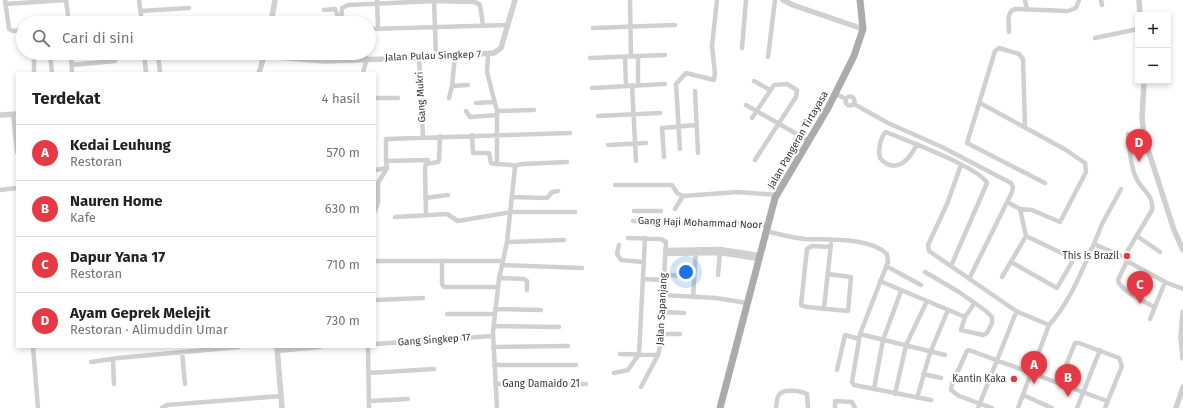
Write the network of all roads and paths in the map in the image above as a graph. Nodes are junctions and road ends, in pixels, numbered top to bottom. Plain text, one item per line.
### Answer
1 (66, 0) edge
2 (139, 0) edge
3 (275, 0) edge
4 (434, 0) edge
5 (515, 0) edge
6 (630, 0) edge
7 (717, 0) edge
8 (746, 0) edge
9 (776, 0) edge
10 (783, 0) edge
11 (860, 0) edge
12 (1025, 0) edge
13 (1079, 0) edge
14 (1139, 0) edge
15 (5, 2) edge
16 (377, 2) edge
17 (189, 8) dead end
18 (1028, 9) junction
19 (324, 10) dead end
20 (140, 11) junction
21 (1140, 12) edge
22 (68, 16) edge
23 (141, 16) edge
24 (272, 16) edge
25 (338, 16) edge
26 (341, 16) edge
27 (483, 25) junction
28 (508, 25) junction
29 (675, 25) dead end
30 (435, 26) junction
31 (630, 27) junction
32 (378, 28) joint
33 (593, 28) dead end
34 (863, 29) junction
35 (16, 30) edge
36 (1135, 30) edge
37 (1009, 32) dead end
38 (1095, 38) dead end
39 (742, 48) dead end
40 (488, 54) junction
41 (665, 55) dead end
42 (454, 56) junction
43 (631, 56) junction
44 (638, 56) junction
45 (436, 57) junction
46 (625, 57) junction
47 (768, 57) dead end
48 (376, 58) edge
49 (419, 58) junction
50 (590, 58) dead end
51 (34, 60) edge
52 (51, 60) edge
53 (72, 60) edge
54 (116, 60) edge
55 (145, 60) edge
56 (159, 60) edge
57 (262, 60) edge
58 (319, 60) edge
59 (341, 60) edge
60 (367, 60) edge
61 (72, 65) junction
62 (34, 72) edge
63 (52, 72) edge
64 (72, 72) edge
65 (146, 72) edge
66 (160, 72) edge
67 (259, 72) edge
68 (364, 72) edge
69 (754, 80) dead end
70 (468, 84) dead end
71 (665, 84) dead end
72 (1144, 84) edge
73 (632, 85) junction
74 (638, 85) junction
75 (452, 86) junction
76 (626, 86) junction
77 (592, 88) dead end
78 (770, 90) junction
79 (695, 91) dead end
80 (836, 94) junction
81 (376, 98) edge
82 (398, 98) dead end
83 (449, 98) dead end
84 (496, 102) junction
85 (476, 103) dead end
86 (980, 103) junction
87 (746, 105) dead end
88 (534, 110) dead end
89 (466, 111) dead end
90 (758, 111) junction
91 (497, 113) junction
92 (660, 113) dead end
93 (15, 114) edge
94 (0, 115) edge
95 (634, 115) junction
96 (598, 116) dead end
97 (752, 118) dead end
98 (696, 125) junction
99 (779, 125) junction
100 (679, 126) junction
101 (1025, 127) junction
102 (16, 133) edge
103 (570, 133) dead end
104 (497, 134) junction
105 (1128, 134) dead end
106 (472, 135) junction
107 (440, 136) junction
108 (423, 137) junction
109 (809, 142) junction
110 (635, 143) junction
111 (646, 143) dead end
112 (917, 144) junction
113 (608, 145) dead end
114 (680, 149) dead end
115 (698, 153) dead end
116 (664, 157) dead end
117 (428, 160) dead end
118 (755, 160) dead end
119 (386, 161) junction
120 (636, 161) dead end
121 (567, 162) dead end
122 (518, 163) junction
123 (497, 164) junction
124 (961, 165) junction
125 (386, 168) junction
126 (376, 170) edge
127 (1045, 183) dead end
128 (615, 185) dead end
129 (16, 188) edge
130 (1122, 189) dead end
131 (0, 190) edge
132 (558, 191) dead end
133 (448, 195) dead end
134 (777, 195) junction
135 (683, 196) junction
136 (512, 197) junction
137 (425, 198) junction
138 (1007, 202) junction
139 (376, 207) edge
140 (675, 209) dead end
141 (1020, 209) junction
142 (660, 210) dead end
143 (634, 211) dead end
144 (650, 211) junction
145 (511, 212) junction
146 (576, 212) dead end
147 (426, 215) junction
148 (395, 217) dead end
149 (651, 220) junction
150 (633, 221) dead end
151 (766, 228) junction
152 (1026, 236) junction
153 (1138, 236) junction
154 (628, 238) dead end
155 (645, 238) junction
156 (564, 240) dead end
157 (831, 240) junction
158 (507, 242) junction
159 (1094, 244) junction
160 (619, 245) dead end
161 (831, 247) junction
162 (1183, 250) edge
163 (720, 251) junction
164 (665, 252) junction
165 (696, 252) junction
166 (1160, 252) dead end
167 (759, 257) junction
168 (1125, 259) junction
169 (376, 261) edge
170 (442, 262) junction
171 (643, 262) junction
172 (1011, 262) junction
173 (502, 263) junction
174 (886, 266) junction
175 (951, 266) junction
176 (582, 268) dead end
177 (925, 272) dead end
178 (828, 274) junction
179 (718, 275) dead end
180 (694, 276) junction
181 (1002, 276) dead end
182 (663, 277) junction
183 (499, 278) junction
184 (643, 279) junction
185 (969, 279) junction
186 (880, 281) junction
187 (1165, 282) junction
188 (921, 285) dead end
189 (498, 287) junction
190 (1183, 289) edge
191 (527, 290) dead end
192 (901, 291) junction
193 (663, 295) junction
194 (693, 297) junction
195 (423, 298) dead end
196 (376, 300) edge
197 (927, 302) junction
198 (747, 303) junction
199 (974, 304) junction
200 (1154, 307) junction
201 (824, 308) junction
202 (541, 310) dead end
203 (948, 310) junction
204 (495, 311) junction
205 (662, 312) junction
206 (1183, 312) edge
207 (684, 313) dead end
208 (447, 314) dead end
209 (1015, 315) dead end
210 (965, 317) junction
211 (1150, 319) dead end
212 (1049, 325) junction
213 (494, 326) junction
214 (558, 326) dead end
215 (1182, 333) edge
216 (661, 334) junction
217 (680, 334) dead end
218 (493, 336) junction
219 (860, 337) junction
220 (883, 340) junction
221 (376, 344) edge
222 (906, 345) junction
223 (568, 346) dead end
224 (493, 347) junction
225 (33, 348) edge
226 (228, 348) edge
227 (298, 348) edge
228 (368, 348) edge
229 (277, 349) edge
230 (1100, 350) junction
231 (182, 352) junction
232 (930, 353) junction
233 (620, 354) dead end
234 (638, 354) junction
235 (658, 355) junction
236 (945, 356) dead end
237 (1183, 358) edge
238 (112, 360) junction
239 (998, 360) junction
240 (90, 362) dead end
241 (494, 365) junction
242 (576, 365) dead end
243 (434, 369) dead end
244 (837, 370) dead end
245 (369, 373) junction
246 (614, 373) dead end
247 (1031, 373) junction
248 (922, 374) junction
249 (941, 378) dead end
250 (1059, 383) junction
251 (114, 384) dead end
252 (185, 384) dead end
253 (495, 384) junction
254 (586, 384) dead end
255 (1183, 387) edge
256 (641, 388) dead end
257 (874, 389) junction
258 (1083, 393) junction
259 (895, 394) junction
260 (1023, 395) junction
261 (281, 396) junction
262 (917, 398) junction
263 (408, 400) dead end
264 (931, 400) dead end
265 (369, 401) junction
266 (1107, 401) junction
267 (980, 402) junction
268 (38, 408) edge
269 (162, 408) edge
270 (282, 408) edge
271 (369, 408) edge
272 (497, 408) edge
273 (720, 408) edge
274 (776, 408) edge
275 (808, 408) edge
276 (835, 408) edge
277 (855, 408) edge
278 (978, 408) edge
279 (992, 408) edge
280 (1018, 408) edge
281 (1052, 408) edge
282 (1077, 408) edge
283 (1104, 408) edge
284 (1177, 408) edge

1 - 15 street
1 - 22 street
2 - 20 street
3 - 24 street
4 - 16 street
4 - 27 street
4 - 30 street
5 - 28 street, Jalan Pulau Singkep 7
6 - 31 street
7 - 100 street
8 - 39 street
9 - 47 street
10 - 34 street
11 - 34 main road, Jalan Pangeran Tirtayasa
12 - 18 street
13 - 18 street
14 - 21 street
15 - 35 street
16 - 26 street
16 - 32 street
17 - 20 street
18 - 37 street
19 - 25 street
20 - 23 street
27 - 28 street
27 - 30 street
28 - 40 street, Jalan Pulau Singkep 7
29 - 31 street
30 - 32 street
30 - 45 street
31 - 33 street
31 - 43 street
34 - 80 main road, Jalan Pangeran Tirtayasa
36 - 38 street
40 - 42 street, Jalan Pulau Singkep 7
40 - 84 street
41 - 44 street
42 - 45 street, Jalan Pulau Singkep 7
42 - 75 street
43 - 44 street
43 - 46 street
44 - 74 street
45 - 49 street, Jalan Pulau Singkep 7
46 - 50 street
46 - 76 street
48 - 49 street, Jalan Pulau Singkep 7
49 - 108 street, Gang Mukri
51 - 62 street
52 - 63 street
53 - 61 street
54 - 61 street
55 - 65 street
56 - 66 street
57 - 67 street
58 - 59 street, Jalan Pulau Singkep 7
60 - 68 street
61 - 64 street
69 - 78 street
70 - 75 street
71 - 74 street
72 - 162 street
73 - 74 street
73 - 76 street
73 - 95 street
75 - 83 street
76 - 77 street
78 - 90 street
78 - 99 street
79 - 98 street
80 - 109 main road, Jalan Pangeran Tirtayasa
80 - 138 street
81 - 82 street
84 - 85 street
84 - 91 street
86 - 101 street
86 - 101 street
86 - 127 street
87 - 90 street
88 - 91 street
89 - 91 street
90 - 97 street
90 - 99 street
91 - 104 street
92 - 95 street
93 - 94 street
93 - 102 street
95 - 96 street
95 - 110 street
98 - 100 street
98 - 115 street
99 - 109 street
99 - 118 street
100 - 114 street
100 - 116 street
101 - 141 street
103 - 104 street
104 - 106 street
104 - 123 street
105 - 153 street
106 - 107 street
106 - 123 street
107 - 108 street
107 - 137 street
108 - 119 street
109 - 134 main road, Jalan Pangeran Tirtayasa
110 - 111 street
110 - 113 street
110 - 120 street
112 - 112 street
112 - 124 street
117 - 119 street
119 - 125 street
121 - 122 street
122 - 123 street
122 - 136 street
124 - 175 street
124 - 175 street
125 - 126 street
125 - 139 street
128 - 135 street
129 - 131 street
130 - 159 street
132 - 136 street
133 - 137 street
134 - 135 street
134 - 151 main road, Jalan Pangeran Tirtayasa
135 - 140 street
136 - 145 street
137 - 147 street
138 - 141 street
138 - 185 street
141 - 152 street
142 - 144 street
143 - 144 street
144 - 149 street
145 - 146 street
145 - 147 street
145 - 158 street
147 - 148 street
149 - 150 street, Gang Haji Mohammad Noor
149 - 151 street, Gang Haji Mohammad Noor
151 - 157 street, Gang Haji Mohammad Noor
151 - 167 main road, Jalan Pangeran Tirtayasa
152 - 172 street
152 - 172 street
153 - 166 street
153 - 168 street
154 - 155 street
155 - 164 street
155 - 171 street
156 - 158 street
157 - 161 street
157 - 174 street, Gang Haji Mohammad Noor
158 - 173 street
159 - 168 street
159 - 212 street
160 - 171 street
161 - 178 street
161 - 201 street
163 - 165 street
163 - 167 street
163 - 179 street
164 - 165 street
164 - 182 street, Jalan Sapanjang
165 - 180 street
167 - 198 main road, Jalan Pangeran Tirtayasa
168 - 187 street
168 - 200 street
169 - 170 street
170 - 173 street
170 - 189 street
171 - 184 street
172 - 181 street
173 - 176 street
173 - 183 street
174 - 186 street
174 - 188 street
175 - 185 street
177 - 199 street
178 - 201 street
178 - 201 street
180 - 182 street
180 - 194 street
182 - 184 street
182 - 193 street, Jalan Sapanjang
183 - 189 street
183 - 191 street
184 - 234 street
185 - 212 street
186 - 192 street
186 - 219 street
187 - 190 street
187 - 200 street
189 - 204 street
192 - 197 street
192 - 220 street
193 - 194 street
193 - 205 street, Jalan Sapanjang
194 - 198 street
195 - 196 street
197 - 203 street
197 - 222 street
198 - 273 main road, Jalan Pangeran Tirtayasa
199 - 210 street
199 - 210 street
200 - 211 street
202 - 204 street
203 - 210 street
203 - 232 street
204 - 208 street
204 - 213 street
205 - 207 street
205 - 216 street, Jalan Sapanjang
206 - 215 street
209 - 239 street
212 - 247 street
213 - 214 street
213 - 218 street
215 - 237 street
216 - 217 street
216 - 235 street, Jalan Sapanjang
218 - 221 street, Gang Singkep 17
218 - 224 street
219 - 220 street
219 - 244 street
219 - 257 street
220 - 222 street
220 - 257 street
222 - 232 street
222 - 259 street
223 - 224 street
224 - 241 street
225 - 268 street
226 - 231 street
227 - 229 street
228 - 245 street
229 - 261 street
230 - 250 street
230 - 258 street
230 - 266 street
231 - 238 street
231 - 252 street
232 - 236 street
232 - 248 street
233 - 234 street
234 - 235 street
234 - 246 street
235 - 256 street, Jalan Sapanjang
238 - 240 street
238 - 251 street
239 - 247 street
239 - 267 street
239 - 267 street
241 - 242 street
241 - 253 street
243 - 245 street
245 - 265 street
247 - 250 street
247 - 260 street
248 - 249 street
248 - 262 street
250 - 258 street
253 - 254 street, Gang Damaido 21
253 - 272 street
255 - 284 street
257 - 259 street
258 - 266 street
258 - 282 street
259 - 262 street
260 - 280 street
260 - 281 street
261 - 269 street
261 - 270 street
262 - 264 street
263 - 265 street
265 - 271 street
266 - 283 street
267 - 278 street
267 - 279 street
274 - 275 street
276 - 277 street

